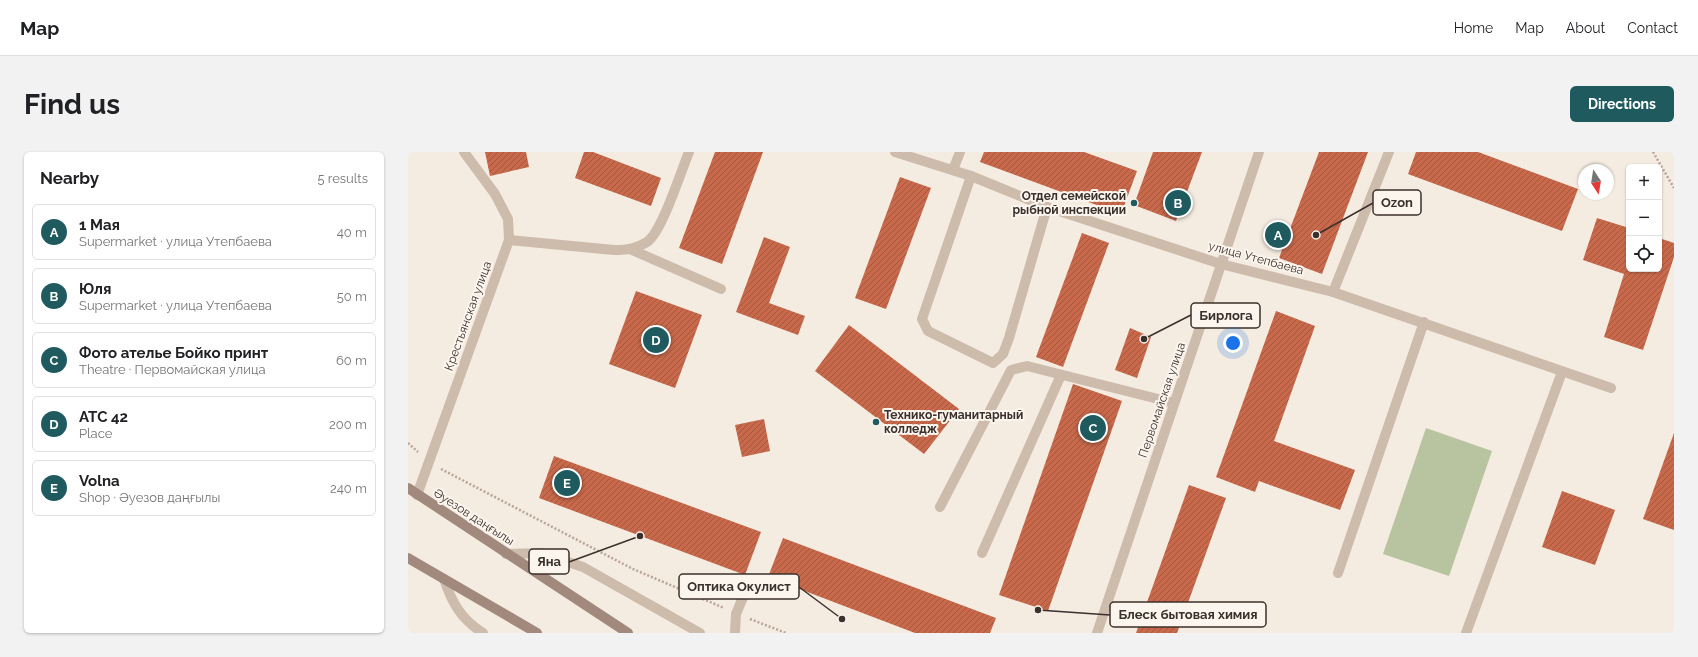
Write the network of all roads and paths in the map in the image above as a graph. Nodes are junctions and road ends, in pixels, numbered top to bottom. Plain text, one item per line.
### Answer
1 (464, 152) edge
2 (689, 152) edge
3 (895, 152) edge
4 (960, 152) edge
5 (1259, 152) edge
6 (1389, 152) edge
7 (1653, 152) edge
8 (953, 170) junction
9 (971, 176) junction
10 (1674, 188) edge
11 (1048, 208) junction
12 (509, 240) junction
13 (632, 250) junction
14 (1221, 264) junction
15 (721, 289) dead end
16 (1333, 292) junction
17 (1424, 322) junction
18 (993, 363) junction
19 (1011, 370) junction
20 (1562, 372) junction
21 (1061, 375) junction
22 (1611, 388) dead end
23 (1174, 403) junction
24 (408, 443) edge
25 (429, 462) junction
26 (408, 488) edge
27 (417, 495) junction
28 (940, 507) dead end
29 (982, 553) dead end
30 (506, 554) junction
31 (408, 558) edge
32 (1338, 573) dead end
33 (444, 579) junction
34 (749, 583) dead end
35 (736, 614) junction
36 (483, 633) edge
37 (537, 633) edge
38 (628, 633) edge
39 (700, 633) edge
40 (735, 633) edge
41 (786, 633) edge
42 (1097, 633) edge
43 (1466, 633) edge

1 - 12 street, Крестьянская улица
2 - 13 street
3 - 8 street, улица Утепбаева
4 - 8 street
5 - 14 street, Первомайская улица
6 - 16 street
7 - 10 path
8 - 9 street, улица Утепбаева
9 - 11 street, улица Утепбаева
9 - 18 street
11 - 14 street, улица Утепбаева
11 - 18 street
12 - 13 street
12 - 25 street, Крестьянская улица
13 - 15 street
14 - 16 street, улица Утепбаева
14 - 23 street, Первомайская улица
16 - 17 street, улица Утепбаева
17 - 20 street, улица Утепбаева
17 - 32 street
18 - 19 street
19 - 21 street
19 - 28 street
20 - 22 street, улица Утепбаева
20 - 43 street
21 - 23 street
21 - 29 street
23 - 42 street, Первомайская улица
24 - 25 path
25 - 27 street, Крестьянская улица
25 - 35 path
26 - 27 main road, Әуезов даңғылы
27 - 30 main road, Әуезов даңғылы
30 - 38 main road, Әуезов даңғылы
30 - 39 street
31 - 33 main road
33 - 36 street
33 - 37 main road
34 - 35 street
35 - 40 street
35 - 41 path

